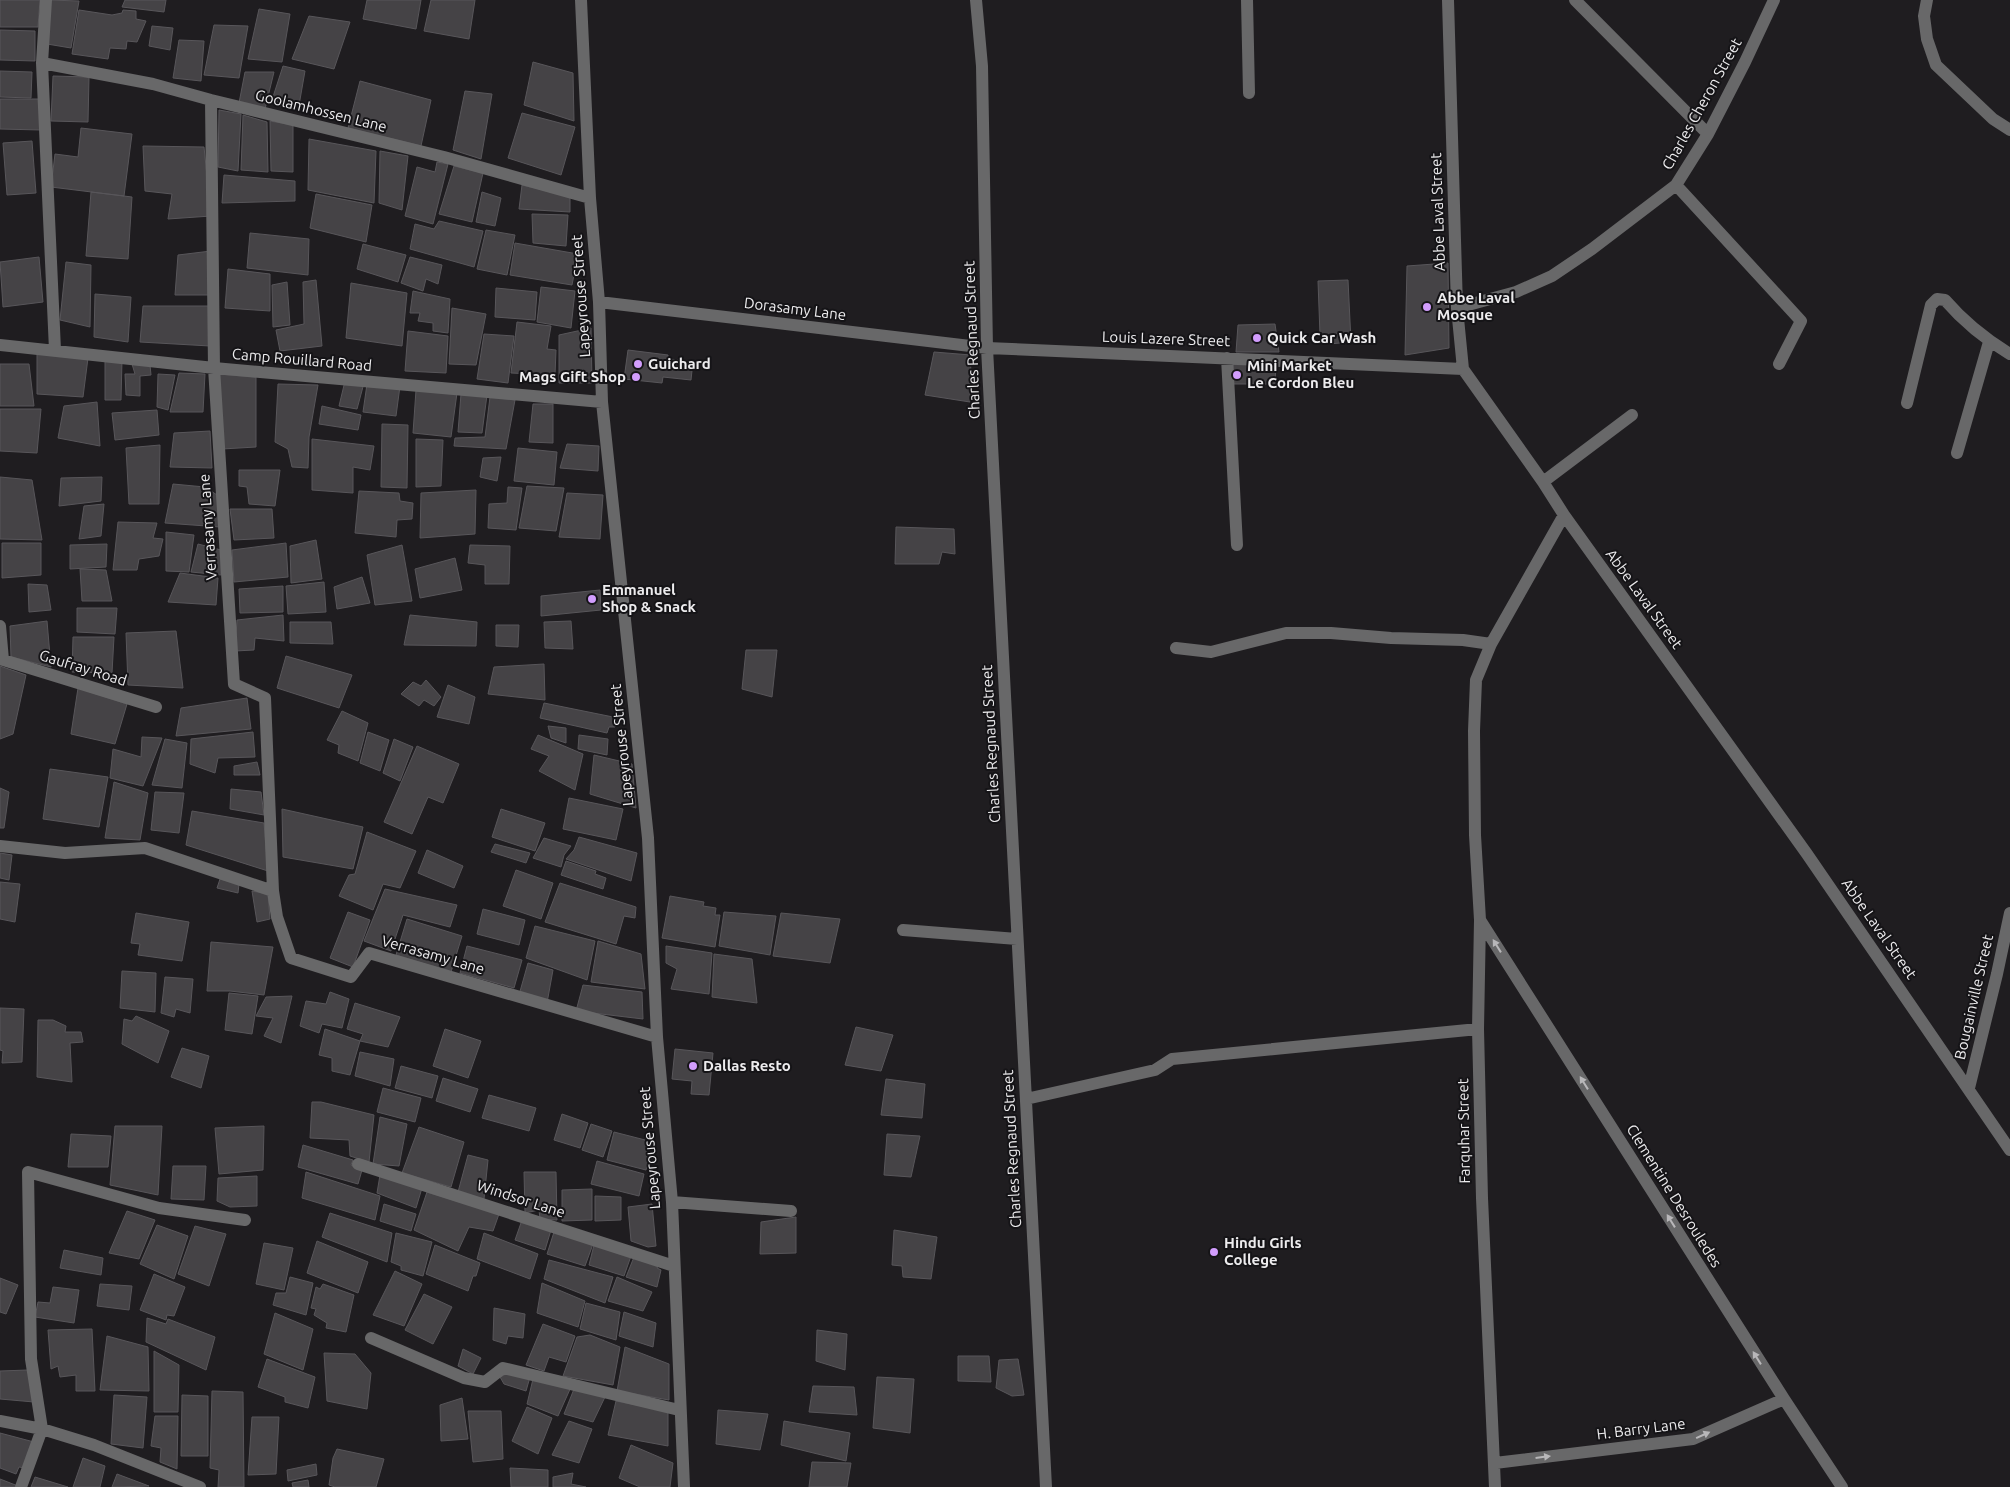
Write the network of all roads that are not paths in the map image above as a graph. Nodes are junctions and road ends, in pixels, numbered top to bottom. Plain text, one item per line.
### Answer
1 (46, 0) edge
2 (581, 0) edge
3 (976, 0) edge
4 (1247, 0) edge
5 (1448, 0) edge
6 (1575, 0) edge
7 (1774, 0) edge
8 (1927, 0) edge
9 (42, 63) junction
10 (1249, 93) dead end
11 (212, 100) junction
12 (2010, 130) edge
13 (1708, 134) junction
14 (1676, 185) junction
15 (590, 198) junction
16 (599, 302) junction
17 (1457, 308) junction
18 (1989, 342) junction
19 (0, 345) edge
20 (987, 348) junction
21 (54, 350) junction
22 (2010, 354) edge
23 (1227, 358) junction
24 (1779, 364) dead end
25 (214, 368) junction
26 (1463, 369) junction
27 (602, 402) junction
28 (1908, 403) dead end
29 (1632, 415) dead end
30 (1957, 453) dead end
31 (1543, 482) junction
32 (1564, 515) junction
33 (1237, 545) dead end
34 (0, 626) edge
35 (1491, 644) junction
36 (1176, 648) dead end
37 (2, 660) edge
38 (156, 707) dead end
39 (0, 846) edge
40 (273, 891) junction
41 (2010, 913) edge
42 (1480, 920) junction
43 (904, 930) dead end
44 (1018, 939) junction
45 (1478, 1029) junction
46 (657, 1037) junction
47 (1969, 1088) junction
48 (1026, 1099) junction
49 (2010, 1150) edge
50 (358, 1164) dead end
51 (672, 1202) junction
52 (790, 1211) dead end
53 (244, 1220) dead end
54 (674, 1266) junction
55 (371, 1338) dead end
56 (1784, 1399) junction
57 (680, 1410) junction
58 (0, 1421) edge
59 (42, 1429) junction
60 (1495, 1463) junction
61 (21, 1487) edge
62 (200, 1487) edge
63 (684, 1487) edge
64 (1046, 1487) edge
65 (1495, 1487) edge
66 (1842, 1487) edge

1 - 9 street
2 - 15 street, Lapeyrouse Street
3 - 20 street, Charles Regnaud Street
4 - 10 street
5 - 17 street, Abbe Laval Street
6 - 13 street
7 - 13 street, Charles Cheron Street
8 - 12 street
9 - 11 street, Goolamhossen Lane
9 - 21 street
11 - 15 street, Goolamhossen Lane
11 - 25 street, Verrasamy Lane
13 - 14 street, Charles Cheron Street
14 - 17 street, Charles Cheron Street
14 - 24 street
15 - 16 street, Lapeyrouse Street
16 - 20 street, Dorasamy Lane
16 - 27 street, Lapeyrouse Street
17 - 26 street, Abbe Laval Street
18 - 22 street
18 - 28 street
18 - 30 street
19 - 21 street, Camp Rouillard Road
20 - 23 street, Louis Lazere Street
20 - 44 street, Charles Regnaud Street
21 - 25 street, Camp Rouillard Road
23 - 26 street, Louis Lazere Street
23 - 33 street
25 - 27 street, Camp Rouillard Road
25 - 40 street, Verrasamy Lane
26 - 31 street, Abbe Laval Street
27 - 46 street, Lapeyrouse Street
29 - 31 street
31 - 32 street, Abbe Laval Street
32 - 35 street, Farquhar Street
32 - 47 street, Abbe Laval Street
34 - 37 street
35 - 36 street
35 - 42 street, Farquhar Street
37 - 38 street, Gaufray Road
39 - 40 street
40 - 46 street, Verrasamy Lane
41 - 47 street, Bougainville Street
42 - 45 street, Farquhar Street
56 -> 42 street, Clementine Desrouledes
43 - 44 street
44 - 48 street, Charles Regnaud Street
45 - 48 street
45 - 60 street, Farquhar Street
46 - 51 street, Lapeyrouse Street
47 - 49 street, Abbe Laval Street
48 - 64 street, Charles Regnaud Street
50 - 54 street, Windsor Lane
51 - 52 street
51 - 54 street, Lapeyrouse Street
53 - 59 street
54 - 57 street, Lapeyrouse Street
55 - 57 street
60 -> 56 street, H. Barry Lane
56 - 66 street, Clementine Desrouledes
57 - 63 street, Lapeyrouse Street
58 - 59 street
59 - 61 street
59 - 62 street
60 - 65 street, Farquhar Street

